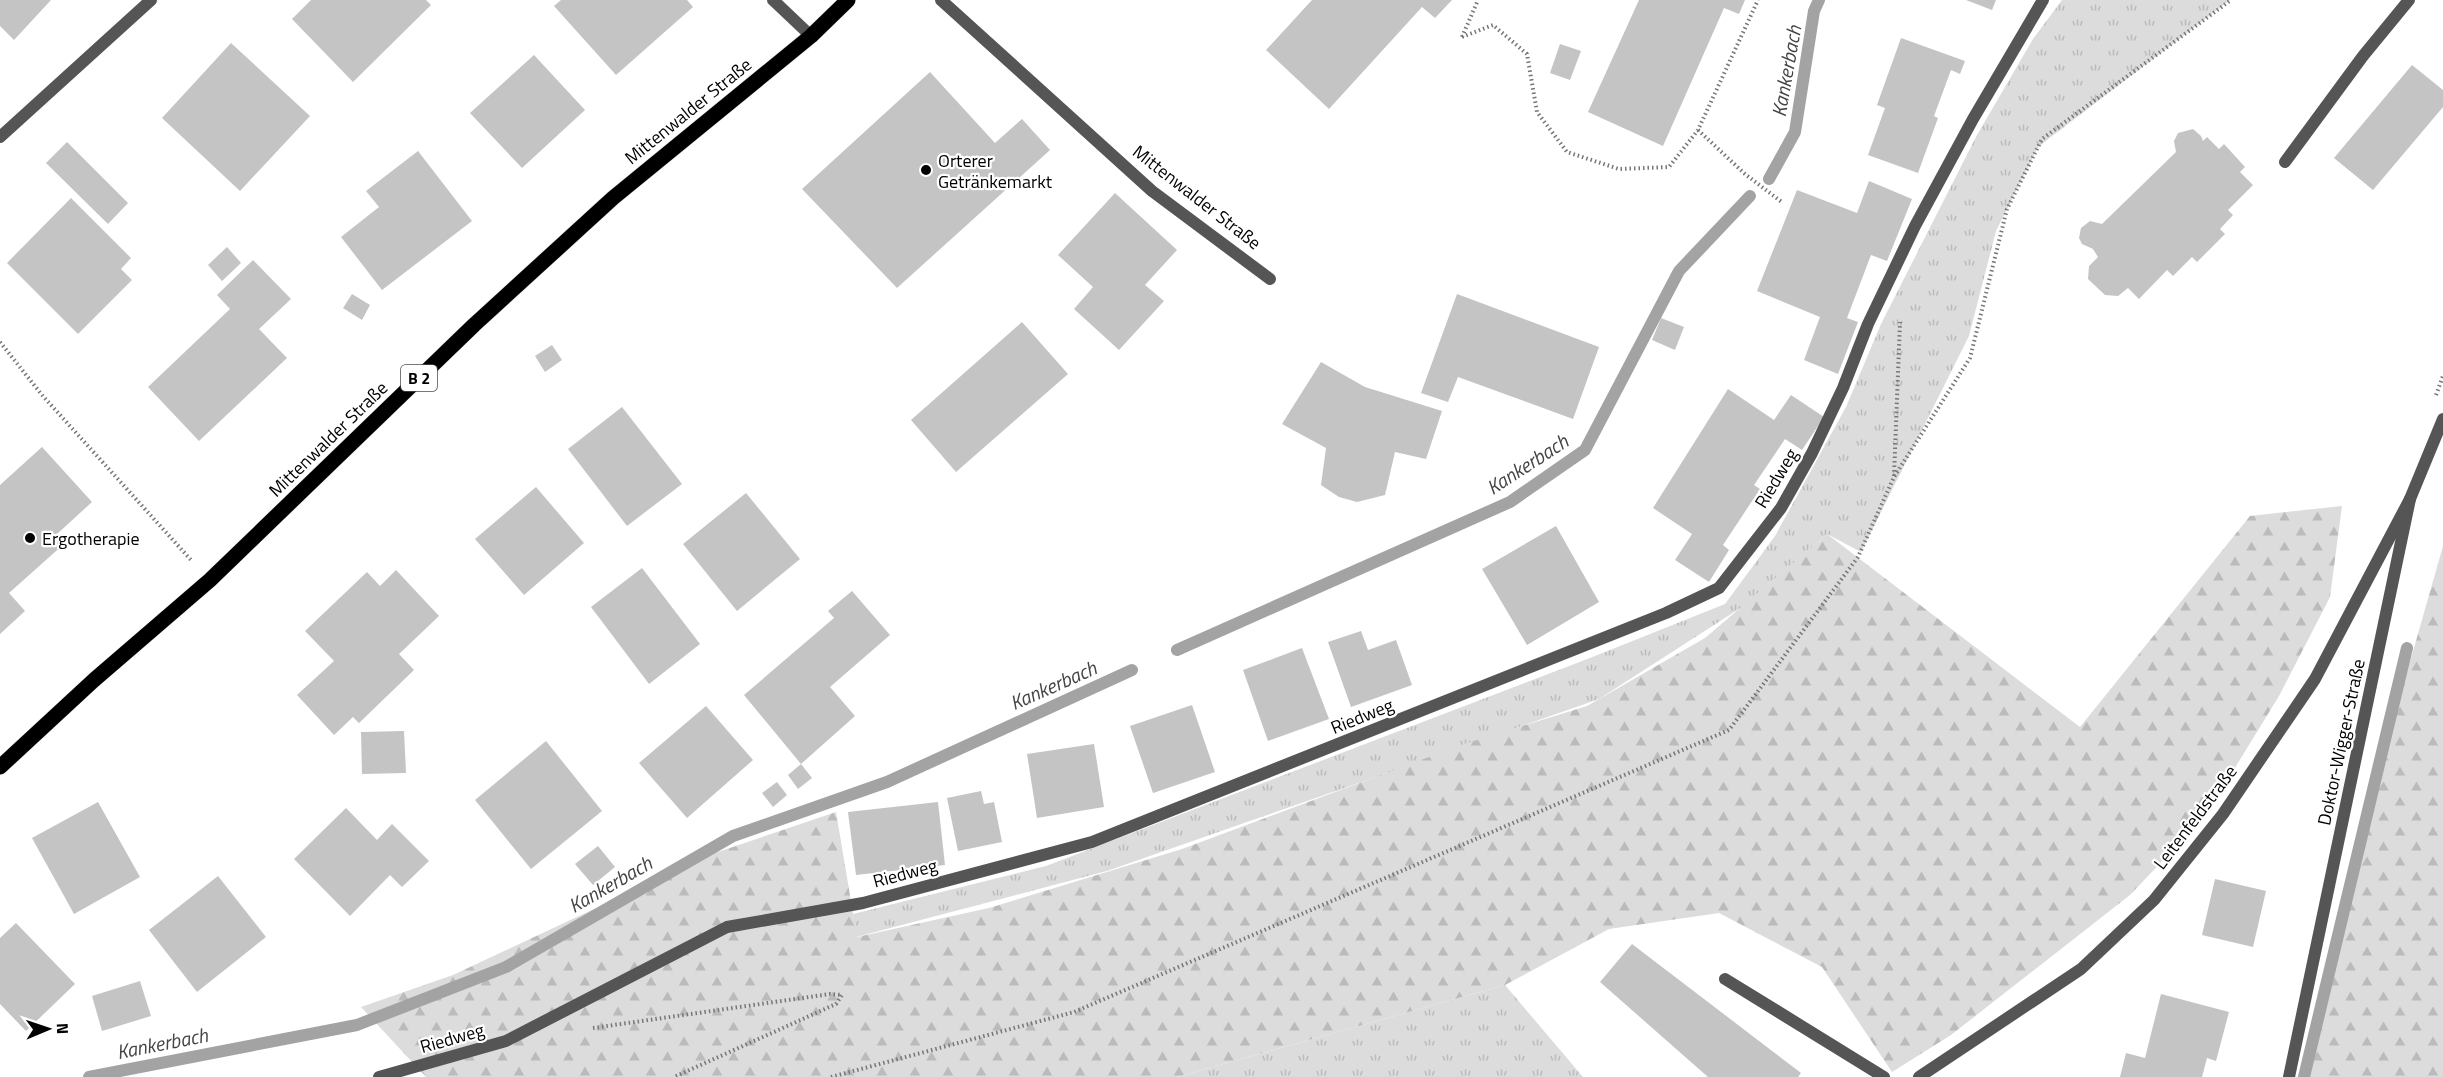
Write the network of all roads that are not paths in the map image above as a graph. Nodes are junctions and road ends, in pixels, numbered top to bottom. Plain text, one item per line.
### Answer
1 (151, 0) edge
2 (773, 0) edge
3 (848, 0) edge
4 (941, 0) edge
5 (2043, 0) edge
6 (2409, 0) edge
7 (810, 36) junction
8 (0, 137) edge
9 (2285, 162) dead end
10 (1270, 279) dead end
11 (2443, 418) edge
12 (2410, 499) junction
13 (0, 767) edge
14 (1725, 979) dead end
15 (379, 1077) edge
16 (1884, 1077) edge
17 (1919, 1077) edge
18 (2289, 1077) edge

1 - 8 street
2 - 7 street
3 - 7 main road, Mittenwalder Straße / B 2
4 - 10 street, Mittenwalder Straße
5 - 15 street, Riedweg
6 - 9 street
7 - 13 main road, Mittenwalder Straße / B 2
11 - 12 street, Doktor-Wigger-Straße
12 - 17 street, Leitenfeldstraße
12 - 18 street, Doktor-Wigger-Straße
14 - 16 street

